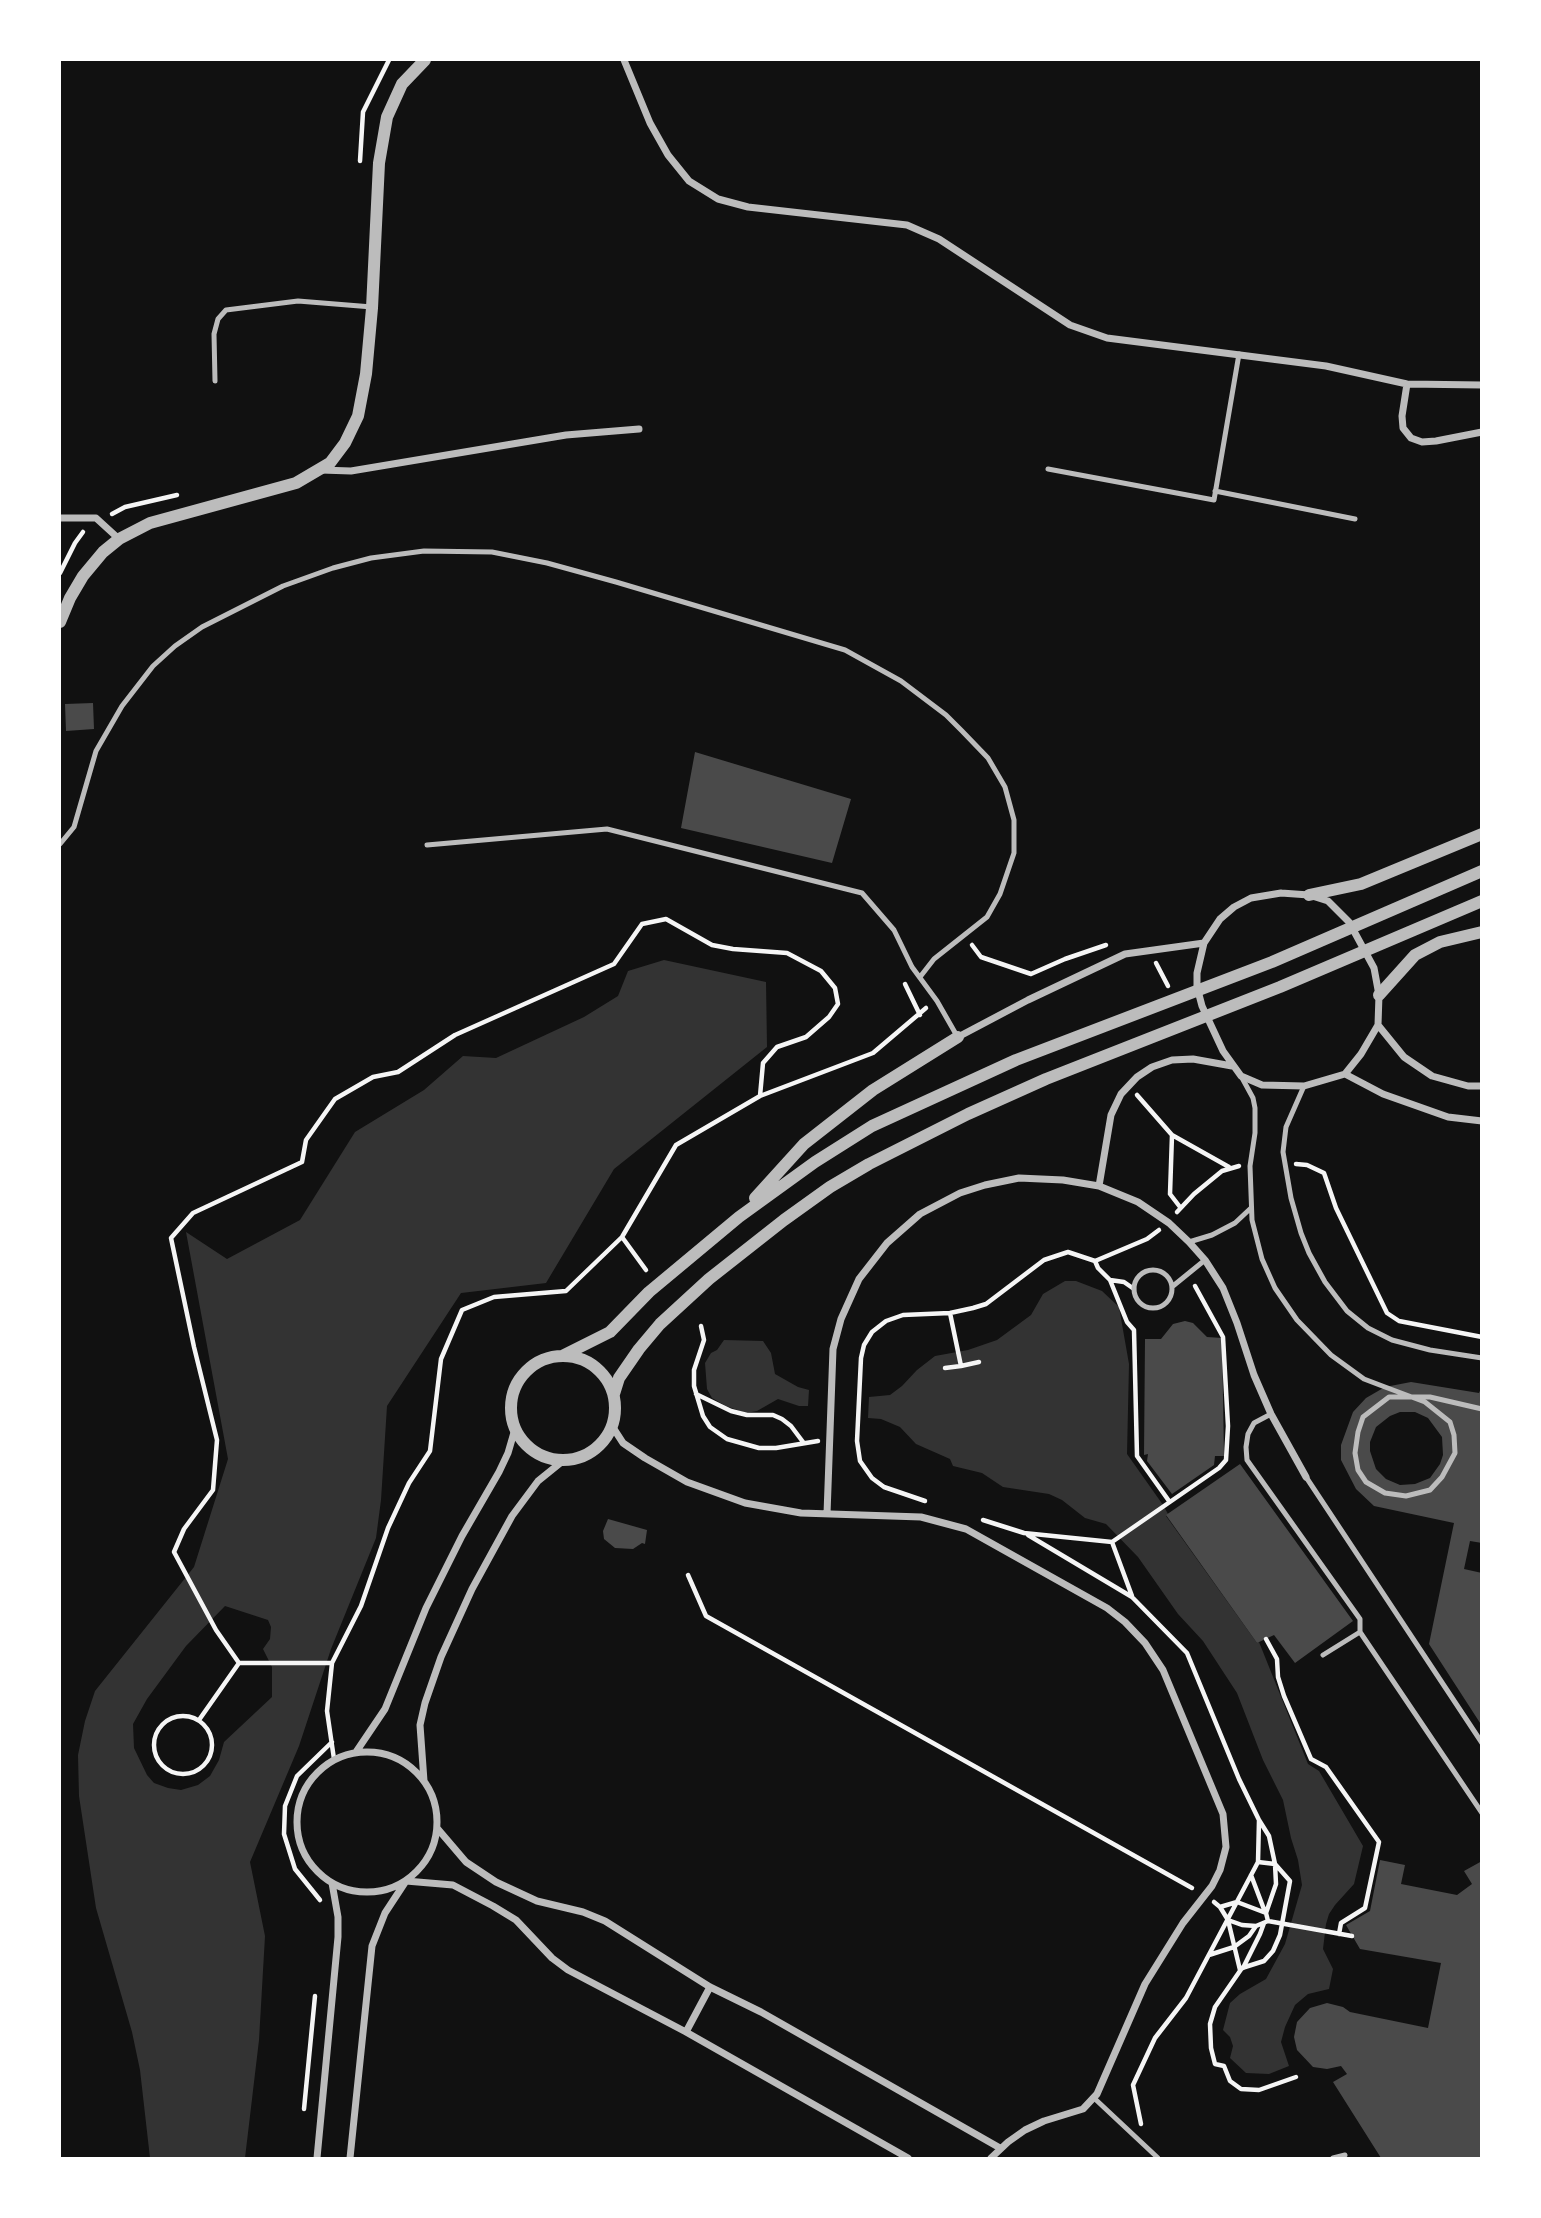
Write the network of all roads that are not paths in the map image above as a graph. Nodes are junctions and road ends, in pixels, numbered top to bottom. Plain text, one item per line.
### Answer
1 (425, 60) edge
2 (624, 60) edge
3 (372, 307) junction
4 (1239, 355) junction
5 (215, 381) dead end
6 (1407, 384) junction
7 (1482, 385) edge
8 (639, 429) dead end
9 (1482, 432) edge
10 (1048, 469) dead end
11 (321, 470) junction
12 (1215, 491) junction
13 (60, 518) edge
14 (1355, 519) dead end
15 (119, 539) junction
16 (60, 622) edge
17 (1482, 834) edge
18 (60, 844) edge
19 (427, 845) dead end
20 (1482, 871) edge
21 (1309, 895) junction
22 (1482, 901) edge
23 (1482, 932) edge
24 (1205, 943) junction
25 (920, 977) junction
26 (1380, 995) junction
27 (1378, 1025) junction
28 (958, 1037) junction
29 (1233, 1066) junction
30 (1345, 1074) junction
31 (1241, 1076) junction
32 (1304, 1086) junction
33 (1482, 1086) edge
34 (1482, 1121) edge
35 (1099, 1186) junction
36 (1251, 1208) junction
37 (739, 1217) junction
38 (1189, 1242) junction
39 (1205, 1260) junction
40 (1172, 1286) junction
41 (562, 1356) junction
42 (1482, 1358) edge
43 (614, 1394) junction
44 (1482, 1409) edge
45 (1271, 1414) junction
46 (612, 1426) junction
47 (515, 1429) junction
48 (564, 1460) junction
49 (1306, 1478) joint
50 (827, 1514) junction
51 (1360, 1632) junction
52 (1323, 1655) dead end
53 (1482, 1743) edge
54 (356, 1752) junction
55 (424, 1781) junction
56 (1482, 1813) edge
57 (437, 1828) junction
58 (406, 1881) junction
59 (332, 1883) junction
60 (710, 1987) junction
61 (685, 2032) junction
62 (1094, 2098) junction
63 (1000, 2148) junction
64 (1345, 2155) dead end
65 (317, 2158) edge
66 (349, 2158) edge
67 (908, 2158) edge
68 (991, 2158) edge
69 (1158, 2158) edge
70 (1333, 2158) edge

1 - 3 street
2 - 4 street
3 - 5 lane
3 - 11 street
4 - 6 street
4 - 12 lane
6 - 7 street
6 - 9 street
8 - 11 street
10 - 12 lane
11 - 15 street
12 - 14 lane
13 - 15 street
15 - 16 street
17 - 21 street
18 - 25 lane
19 - 25 lane
20 - 37 street
21 - 24 street
21 - 26 street
22 - 43 street
23 - 26 street
24 - 28 street
24 - 29 street
25 - 28 lane
26 - 27 street
27 - 30 street
27 - 33 street
28 - 37 street
29 - 31 street
29 - 35 street
30 - 32 street
30 - 34 street
31 - 32 street
31 - 36 lane
32 - 42 lane
35 - 38 street
35 - 50 street
36 - 38 lane
36 - 44 lane
37 - 41 street
38 - 39 street
39 - 40 lane
39 - 45 street
40 - 40 lane
41 - 43 street
41 - 47 street
43 - 46 street
45 - 49 street
45 - 51 lane
46 - 48 street
46 - 50 street
47 - 48 street
47 - 54 street
48 - 55 street
49 - 53 lane
50 - 62 street
51 - 52 lane
51 - 56 lane
54 - 55 street
54 - 59 street
55 - 57 street
57 - 58 street
57 - 60 street
58 - 59 street
58 - 61 street
58 - 66 street
59 - 65 street
60 - 61 street
60 - 63 street
61 - 67 street
62 - 63 street
62 - 69 lane
63 - 68 street
64 - 70 lane

